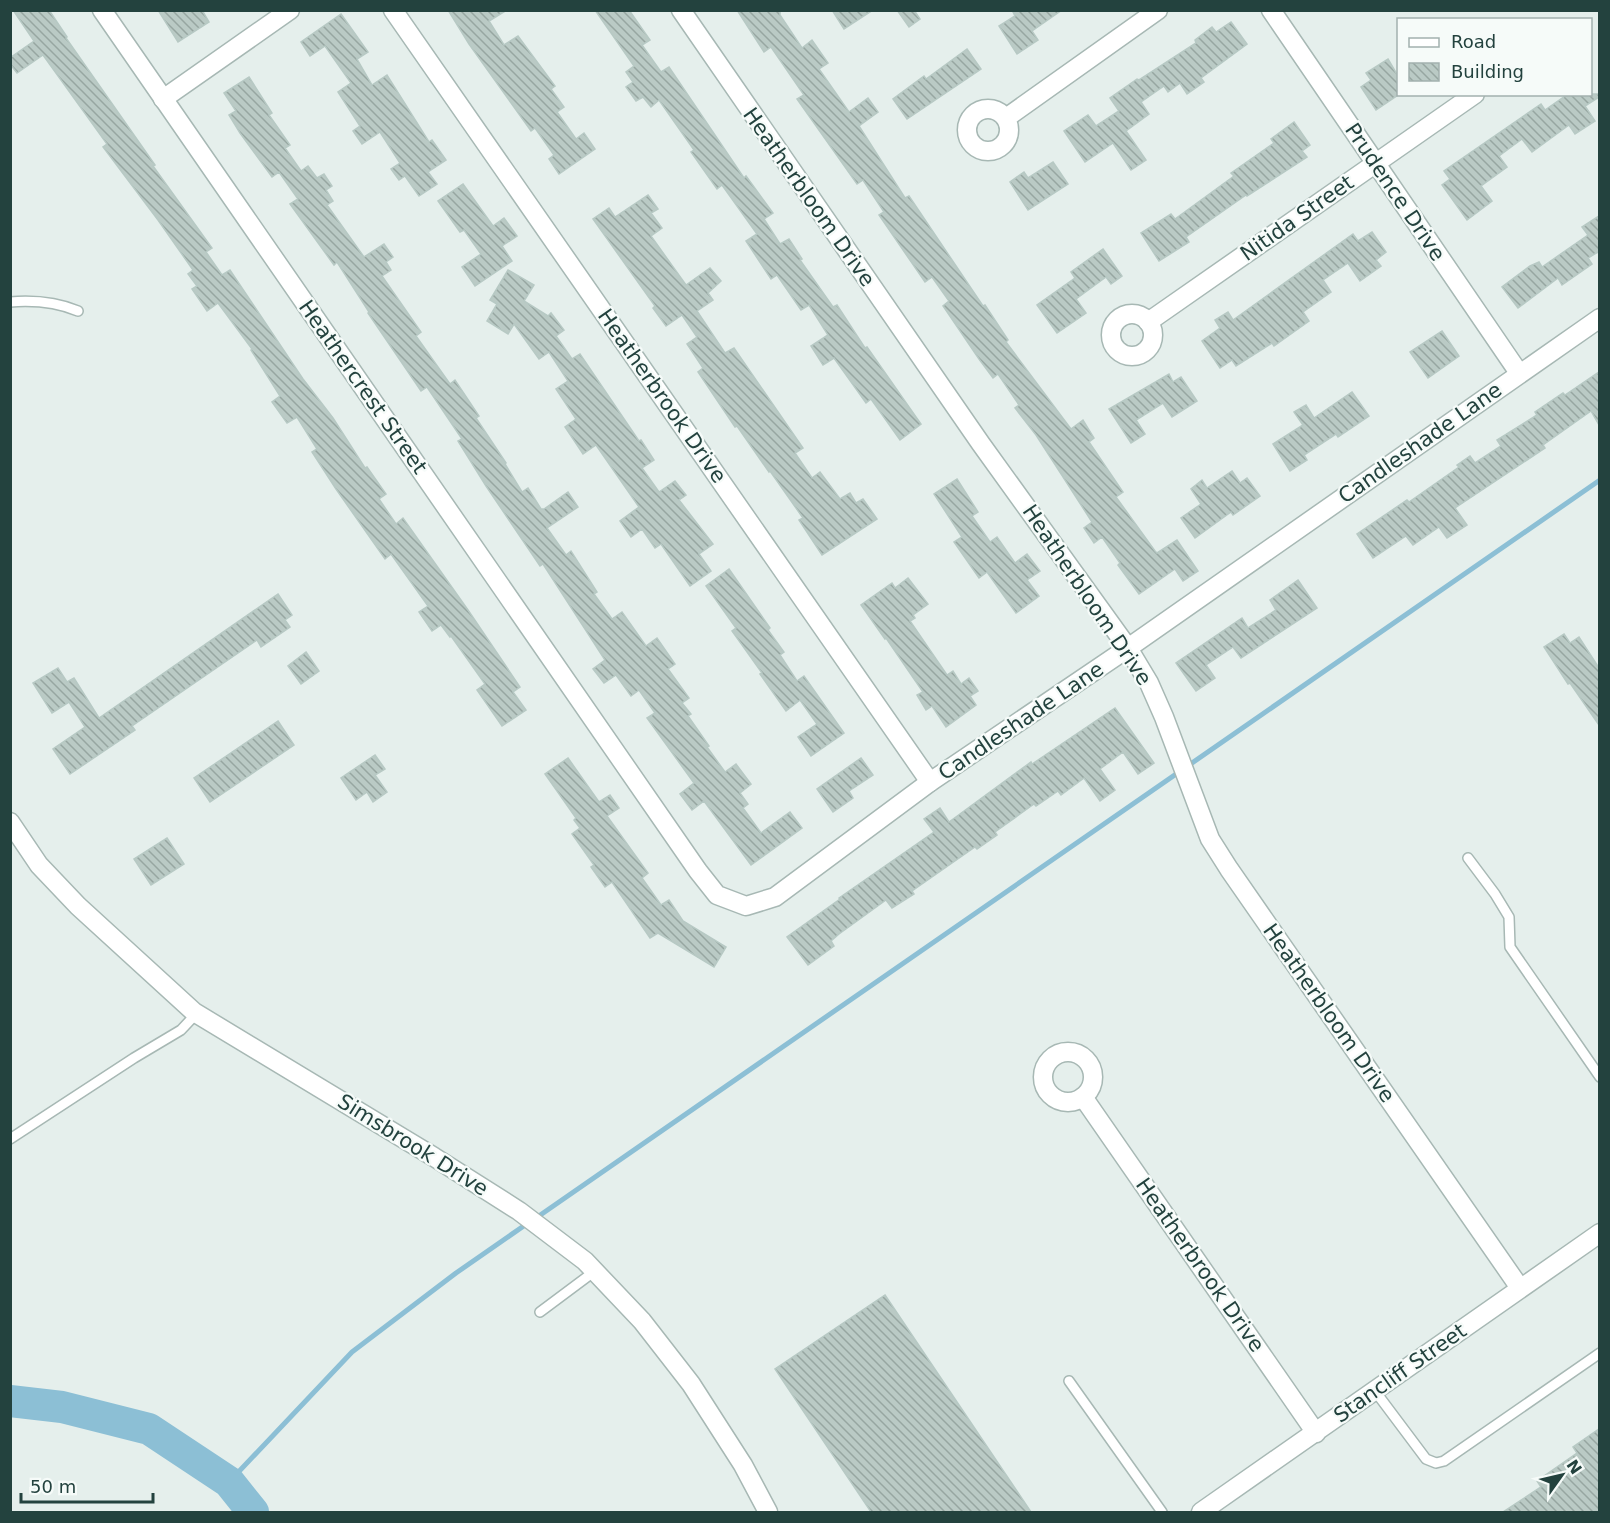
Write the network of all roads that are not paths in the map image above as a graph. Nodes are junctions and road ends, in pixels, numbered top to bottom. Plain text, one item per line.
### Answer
1 (102, 10) edge
2 (290, 10) edge
3 (393, 10) edge
4 (681, 10) edge
5 (1158, 10) edge
6 (1271, 10) edge
7 (1472, 96) edge
8 (163, 99) junction
9 (1006, 118) dead end
10 (1377, 163) junction
11 (10, 302) edge
12 (78, 311) dead end
13 (1599, 318) edge
14 (1148, 322) dead end
15 (1519, 373) junction
16 (1128, 648) junction
17 (623, 763) joint
18 (930, 782) junction
19 (10, 822) edge
20 (1468, 858) dead end
21 (197, 1013) junction
22 (1599, 1077) edge
23 (1083, 1097) dead end
24 (10, 1139) edge
25 (1599, 1233) edge
26 (595, 1271) junction
27 (1520, 1288) junction
28 (540, 1312) dead end
29 (1599, 1353) edge
30 (1069, 1381) dead end
31 (1375, 1391) junction
32 (1316, 1433) junction
33 (768, 1512) edge
34 (1162, 1512) edge
35 (1201, 1512) edge

1 - 8 street, Heathercrest Street
2 - 8 street
3 - 18 street, Heatherbrook Drive
4 - 16 street, Heatherbloom Drive
5 - 9 street
6 - 10 street, Prudence Drive
7 - 10 street, Nitida Street
8 - 17 street, Heathercrest Street
10 - 14 street, Nitida Street
10 - 15 street, Prudence Drive
11 - 12 lane
13 - 15 street, Candleshade Lane
15 - 16 street, Candleshade Lane
16 - 18 street, Candleshade Lane
16 - 27 street, Heatherbloom Drive
17 - 18 street, Candleshade Lane
19 - 21 street, Simsbrook Drive
20 - 22 lane
21 - 24 lane
21 - 26 street, Simsbrook Drive
23 - 32 street, Heatherbrook Drive
25 - 27 street, Stancliff Street
26 - 28 lane
26 - 33 street, Simsbrook Drive
27 - 31 street, Stancliff Street
29 - 31 lane
30 - 34 lane
31 - 32 street, Stancliff Street
32 - 35 street, Stancliff Street

